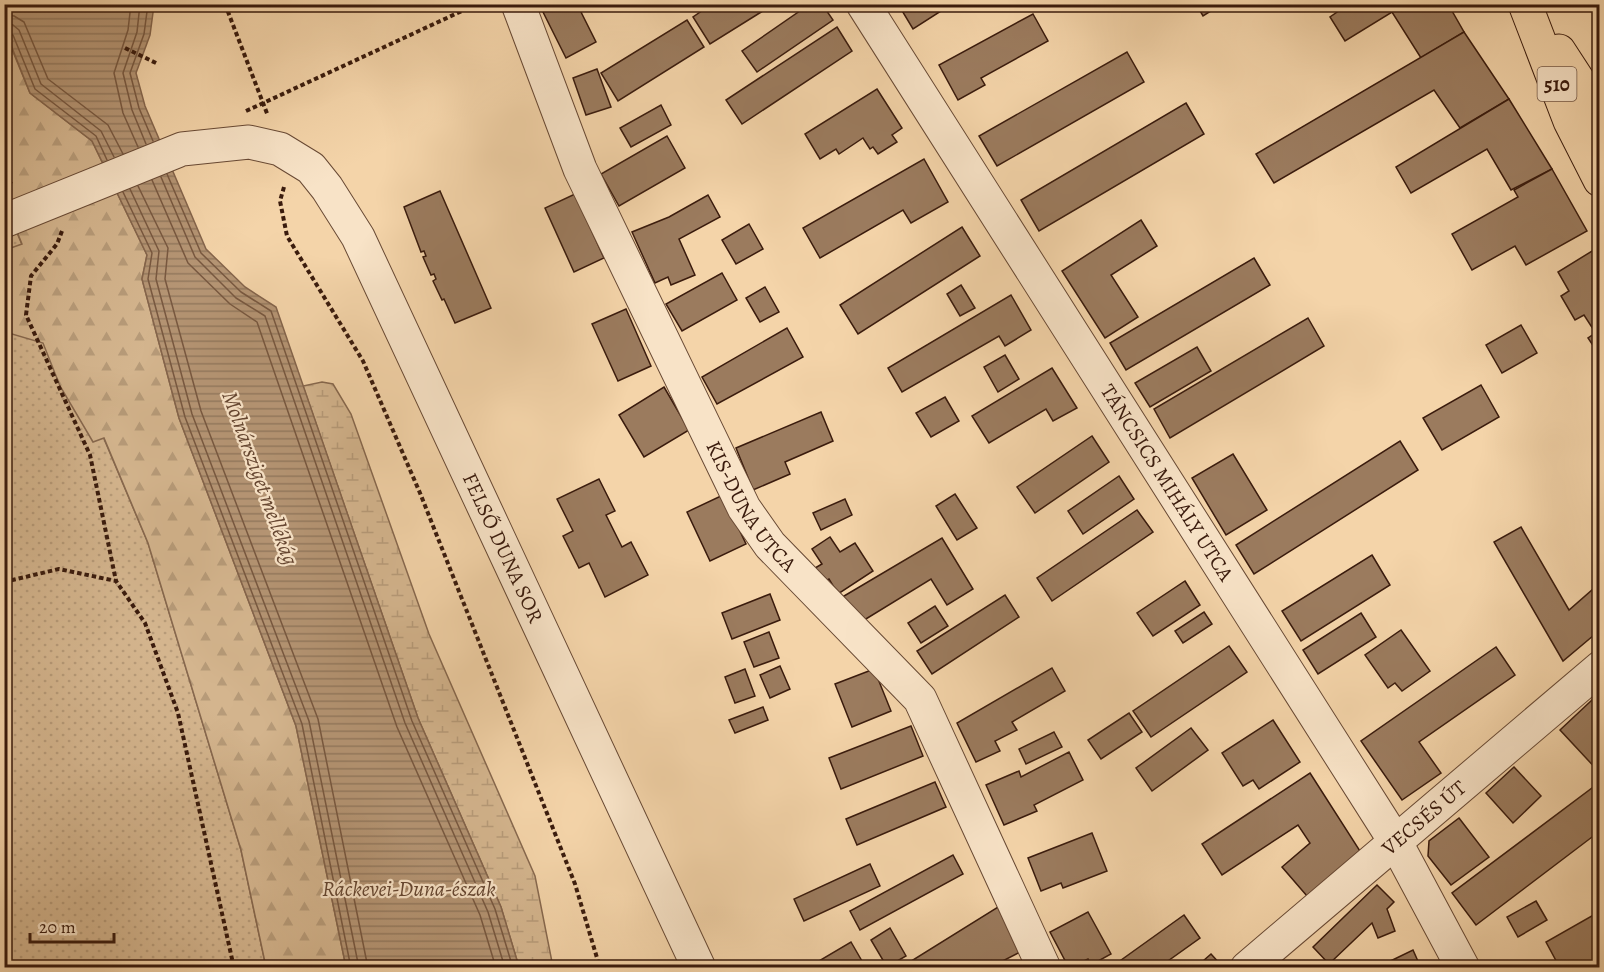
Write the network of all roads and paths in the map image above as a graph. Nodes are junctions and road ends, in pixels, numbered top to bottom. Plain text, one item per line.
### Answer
1 (225, 4) edge
2 (477, 4) edge
3 (518, 4) edge
4 (863, 4) edge
5 (1529, 4) edge
6 (124, 48) dead end
7 (158, 64) dead end
8 (1599, 76) edge
9 (300, 85) dead end
10 (1599, 114) edge
11 (286, 153) junction
12 (1599, 180) edge
13 (59, 198) junction
14 (4, 222) edge
15 (116, 581) junction
16 (4, 582) edge
17 (1599, 668) edge
18 (1395, 841) junction
19 (234, 968) edge
20 (600, 968) edge
21 (699, 968) edge
22 (1044, 968) edge
23 (1247, 968) edge
24 (1463, 968) edge

1 - 11 path
2 - 9 path
3 - 22 street, KIS-DUNA UTCA
4 - 18 street, TÁNCSICS MIHÁLY UTCA
5 - 8 main road, 510
5 - 10 main road
5 - 12 main road, 510
6 - 7 path
11 - 13 street, FELSŐ DUNA SOR
11 - 20 path
11 - 21 street, FELSŐ DUNA SOR
13 - 14 street, FELSŐ DUNA SOR
13 - 15 path
15 - 16 path
15 - 19 path
17 - 18 street, VECSÉS ÚT
18 - 23 street, VECSÉS ÚT
18 - 24 street, TÁNCSICS MIHÁLY UTCA

